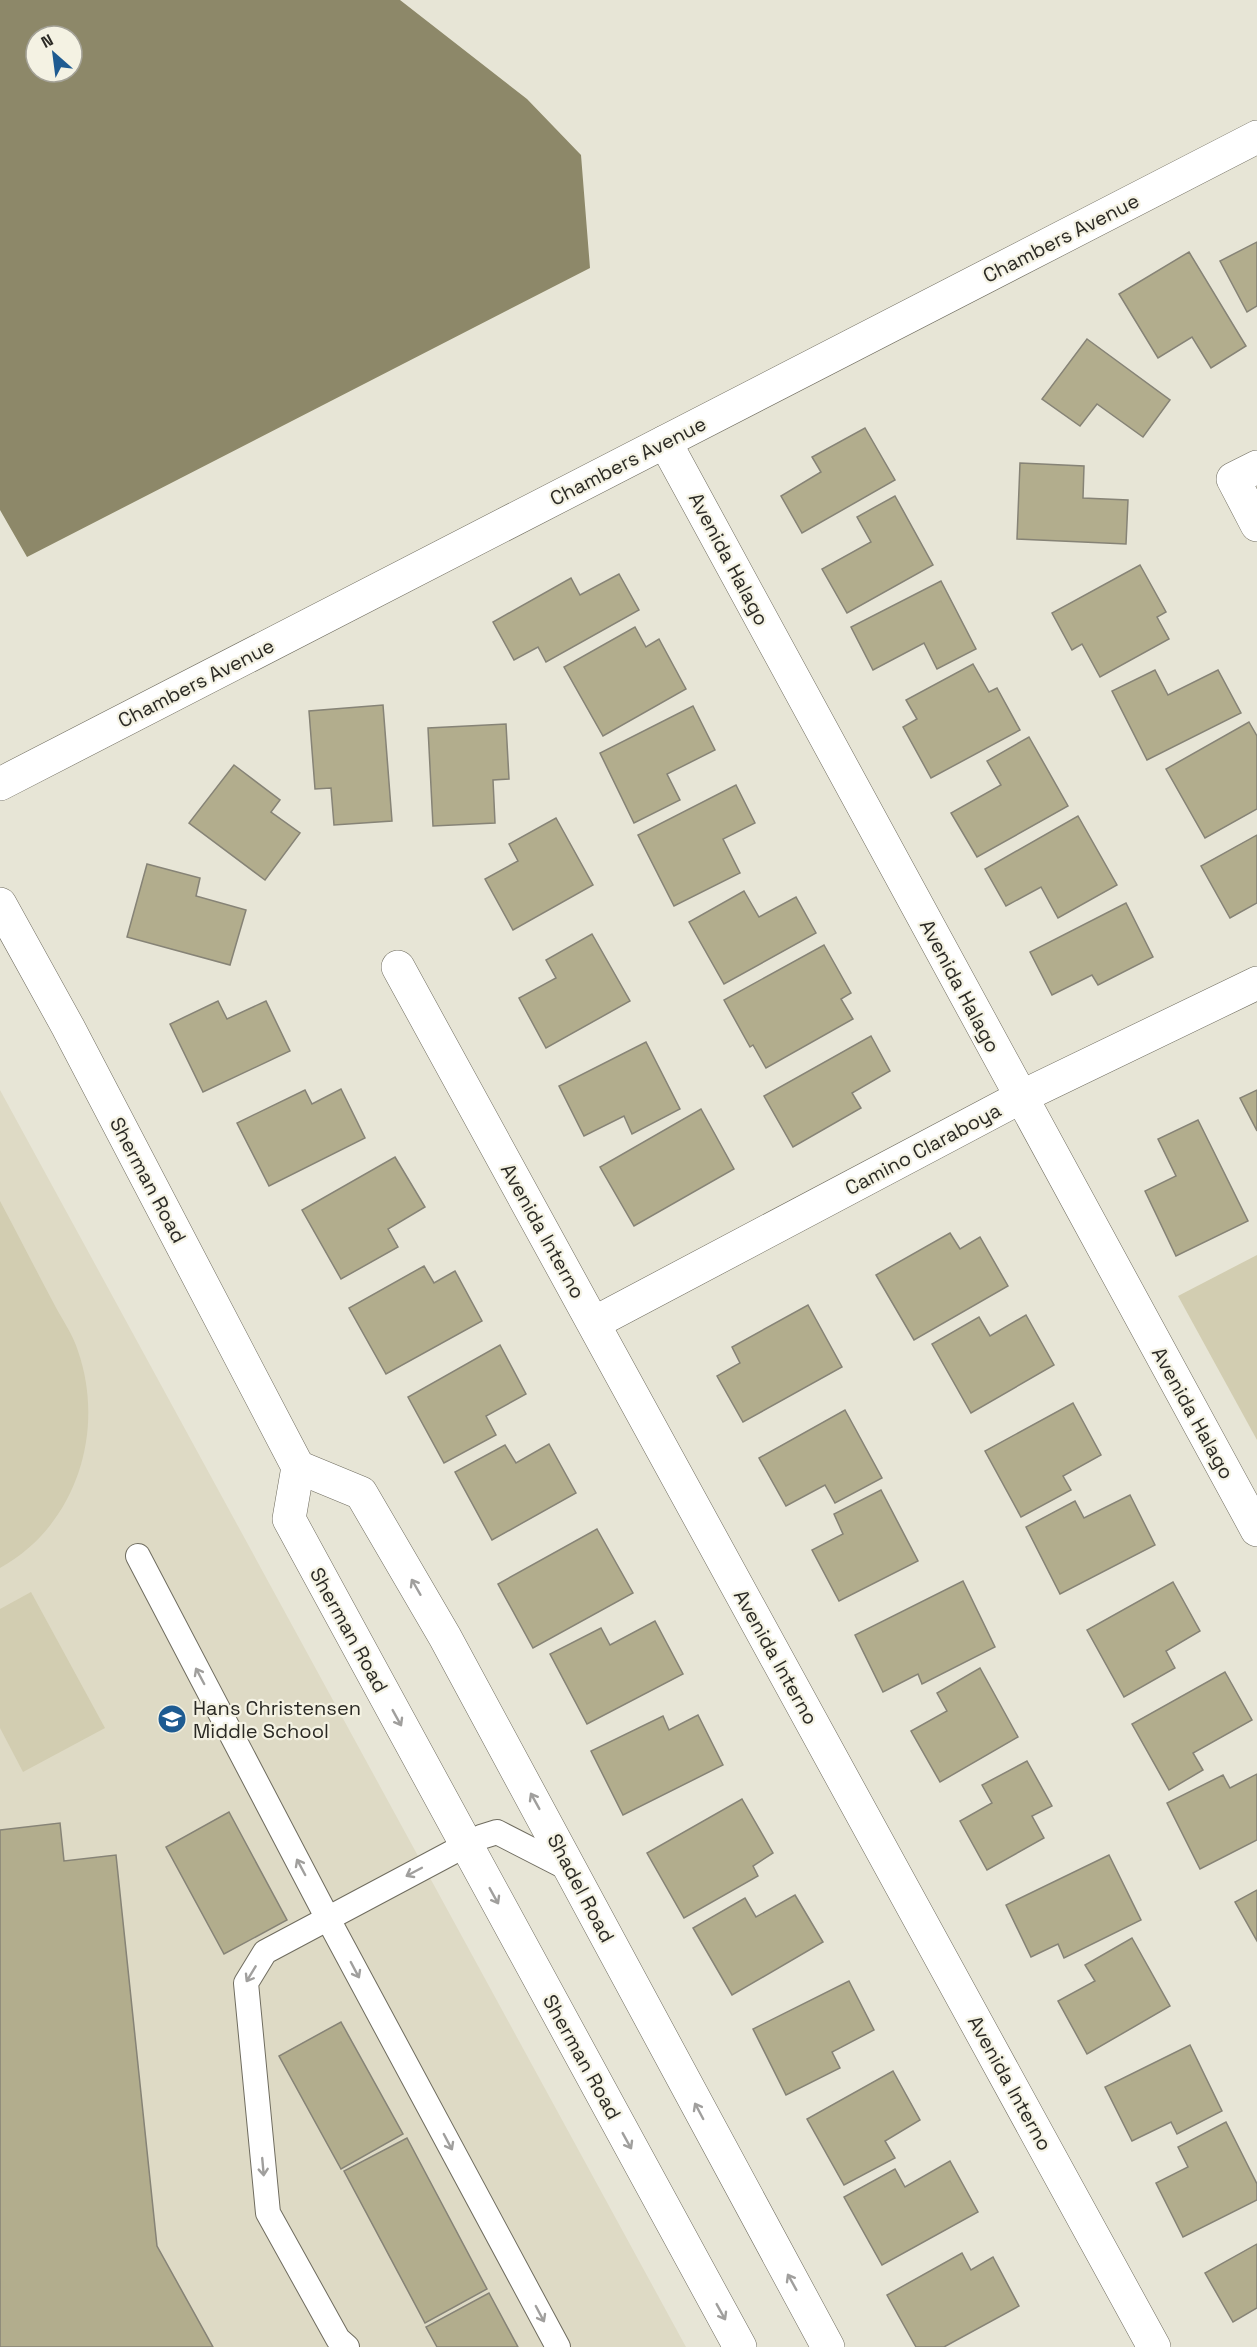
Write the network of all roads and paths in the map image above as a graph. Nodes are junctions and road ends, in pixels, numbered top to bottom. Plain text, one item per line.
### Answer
1 (1257, 137) edge
2 (665, 442) junction
3 (1257, 467) edge
4 (1257, 525) edge
5 (0, 784) edge
6 (0, 904) edge
7 (398, 967) dead end
8 (1257, 983) edge
9 (1021, 1097) junction
10 (594, 1323) junction
11 (298, 1467) junction
12 (1257, 1530) edge
13 (138, 1556) dead end
14 (466, 1845) junction
15 (573, 1871) junction
16 (328, 1919) junction
17 (347, 2347) edge
18 (558, 2347) edge
19 (740, 2347) edge
20 (828, 2347) edge
21 (1154, 2347) edge

1 - 2 street, Chambers Avenue
2 - 5 street, Chambers Avenue
2 - 9 street, Avenida Halago
3 - 4 street
6 - 11 street, Sherman Road
7 - 10 street, Avenida Interno
8 - 9 street, Camino Claraboya
9 - 10 street, Camino Claraboya
9 - 12 street, Avenida Halago
10 - 21 street, Avenida Interno
11 -> 14 street, Sherman Road
15 -> 11 street, Shadel Road
16 -> 13 lane
14 - 15 lane
14 -> 16 lane
14 -> 19 street, Sherman Road
20 -> 15 street, Shadel Road
16 -> 17 lane
16 -> 18 lane

